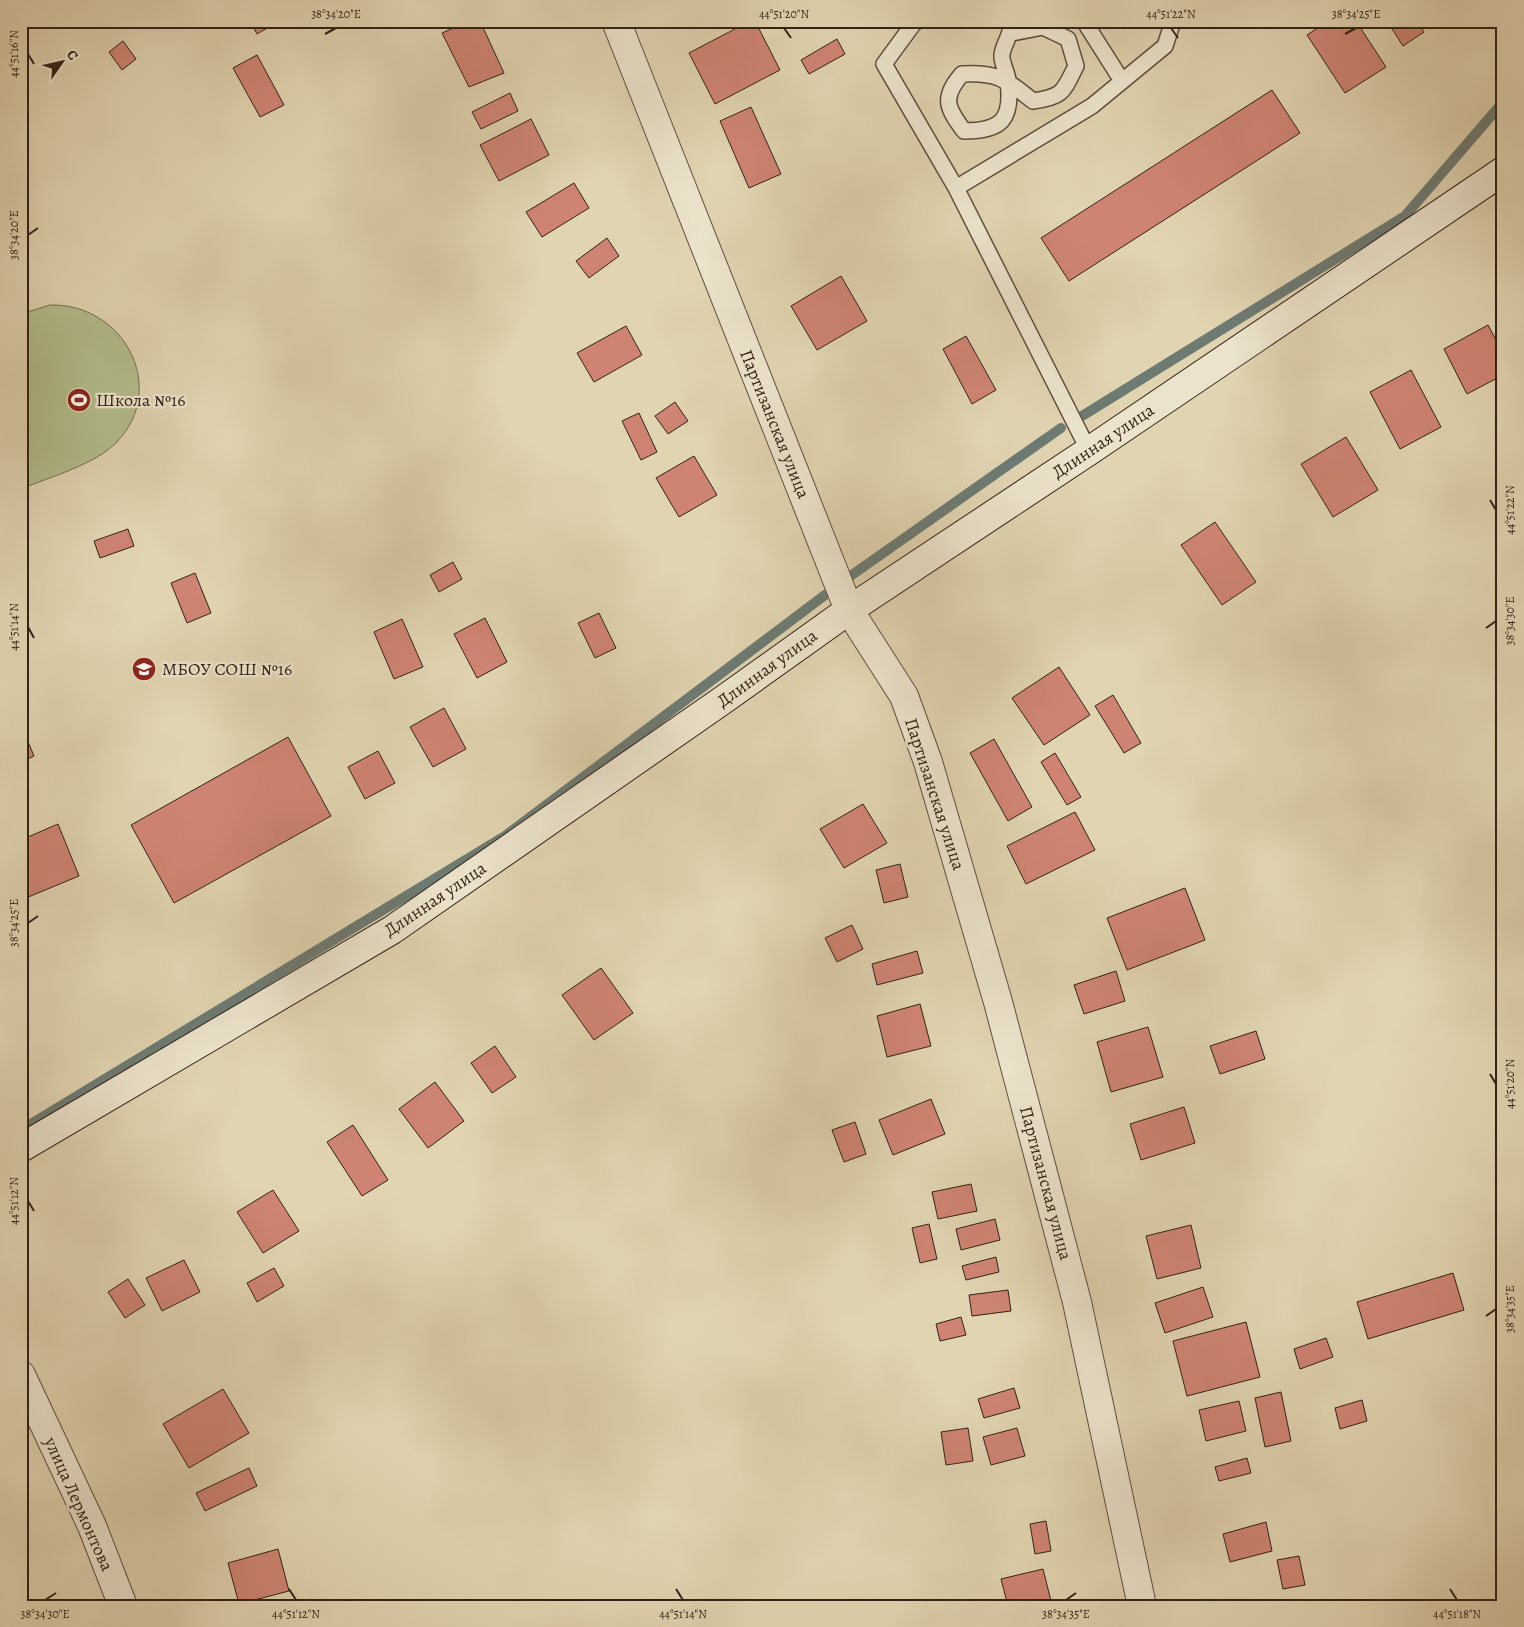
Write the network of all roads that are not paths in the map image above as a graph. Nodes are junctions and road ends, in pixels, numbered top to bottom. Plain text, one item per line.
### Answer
1 (616, 21) edge
2 (918, 21) edge
3 (1084, 21) edge
4 (1173, 21) edge
5 (1012, 27) edge
6 (1008, 81) junction
7 (1122, 81) junction
8 (1503, 171) edge
9 (956, 188) junction
10 (1089, 451) junction
11 (849, 610) junction
12 (21, 1148) edge
13 (21, 1375) edge
14 (123, 1606) edge
15 (1142, 1606) edge

1 - 11 street, Партизанская улица
2 - 9 lane
3 - 7 lane
4 - 7 lane
5 - 6 lane
5 - 6 lane
6 - 6 lane
7 - 9 lane
8 - 10 street, Длинная улица
9 - 10 lane
10 - 11 street, Длинная улица
11 - 12 street, Длинная улица
11 - 15 street, Партизанская улица
13 - 14 street, улица Лермонтова

